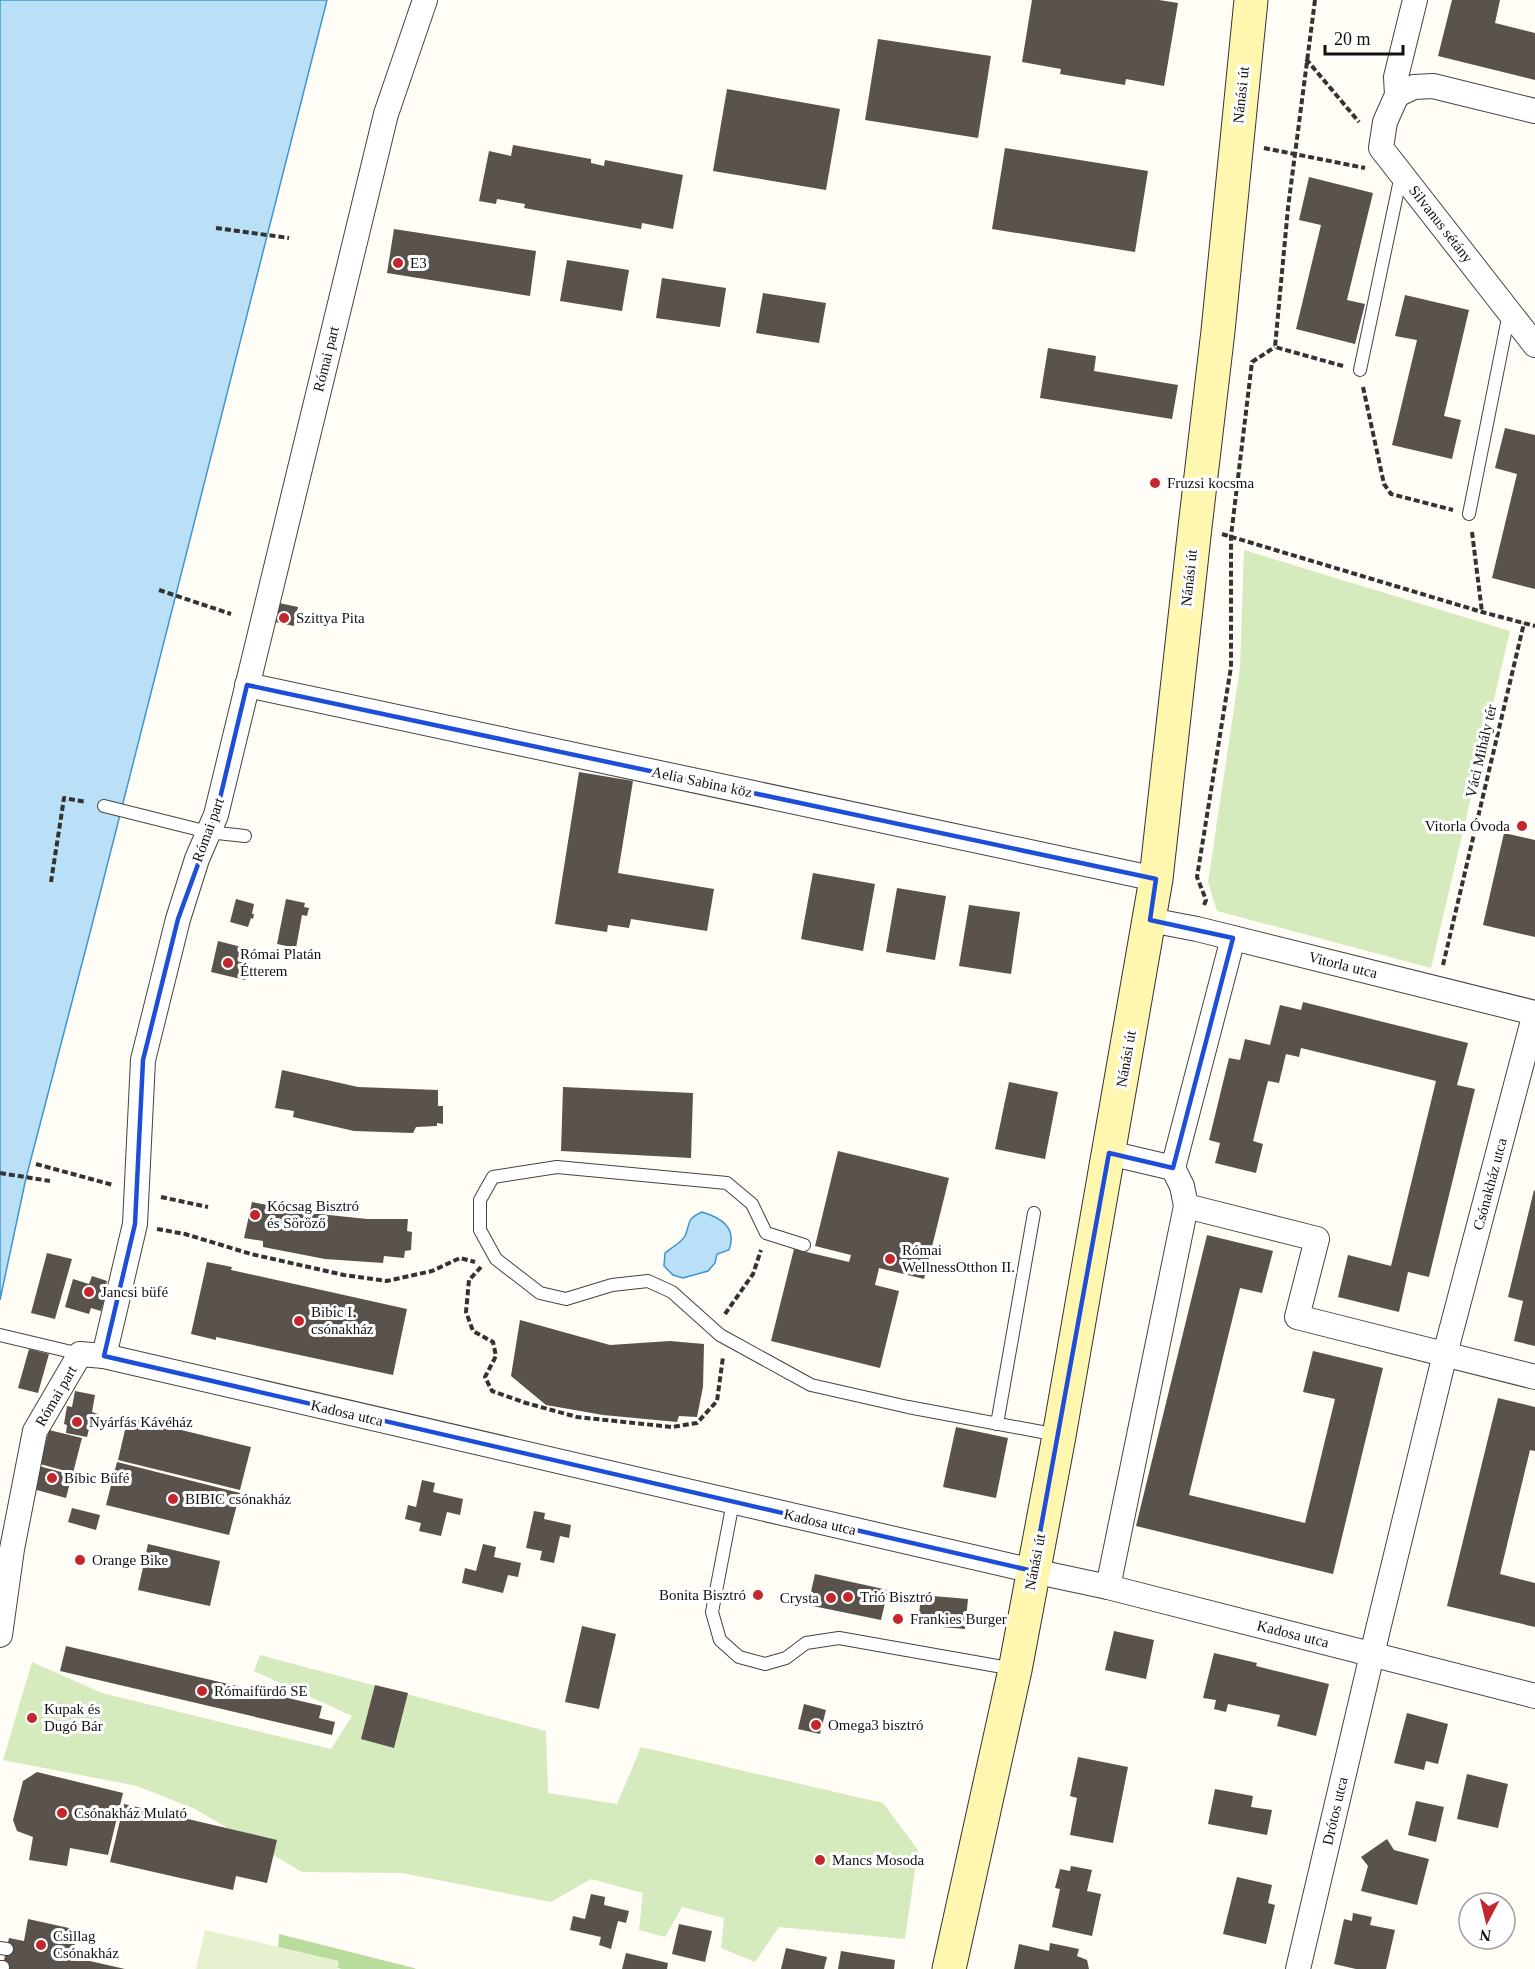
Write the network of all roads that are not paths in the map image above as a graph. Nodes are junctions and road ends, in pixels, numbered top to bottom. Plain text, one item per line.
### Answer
1 (425, 0) edge
2 (1251, 0) edge
3 (1415, 0) edge
4 (1397, 95) junction
5 (1535, 111) edge
6 (1390, 160) junction
7 (1509, 311) junction
8 (1535, 345) edge
9 (1360, 370) dead end
10 (1469, 514) dead end
11 (247, 685) junction
12 (104, 806) road end
13 (208, 832) junction
14 (245, 836) dead end
15 (1156, 879) junction
16 (1150, 920) junction
17 (1233, 938) junction
18 (1535, 1013) edge
19 (1109, 1153) junction
20 (1173, 1168) junction
21 (1186, 1206) junction
22 (1034, 1213) dead end
23 (804, 1245) dead end
24 (0, 1335) edge
25 (1445, 1354) junction
26 (92, 1355) junction
27 (1535, 1377) edge
28 (997, 1424) junction
29 (1059, 1436) junction
30 (733, 1502) junction
31 (1033, 1571) junction
32 (1108, 1587) junction
33 (0, 1635) edge
34 (1373, 1654) junction
35 (1015, 1670) junction
36 (1535, 1696) edge
37 (949, 1969) edge
38 (1298, 1969) edge

1 - 11 street, Római part
2 - 15 street, Nánási út
3 - 4 street
4 - 5 street
4 - 6 street
6 - 7 street, Silvanus sétány
6 - 9 lane
7 - 8 street, Silvanus sétány
7 - 10 lane
11 - 13 street, Római part
11 - 15 street, Aelia Sabina köz
12 - 13 lane
13 - 14 lane
13 - 26 street, Római part
15 - 16 street, Nánási út
16 - 17 street, Vitorla utca
16 - 19 street, Nánási út
17 - 18 street, Vitorla utca
17 - 20 street
18 - 25 street, Csónakház utca
19 - 20 street
19 - 29 street, Nánási út
20 - 21 street
21 - 25 street
21 - 32 street
22 - 28 lane
23 - 28 lane
24 - 26 lane
25 - 27 street
25 - 34 street, Csónakház utca
26 - 30 street, Kadosa utca
26 - 33 street, Római part
28 - 29 lane
29 - 31 street, Nánási út
30 - 31 street, Kadosa utca
30 - 35 lane
31 - 32 street, Kadosa utca
31 - 35 street, Nánási út
32 - 34 street, Kadosa utca
34 - 36 street, Kadosa utca
34 - 38 street, Drótos utca
35 - 37 street, Nánási út

